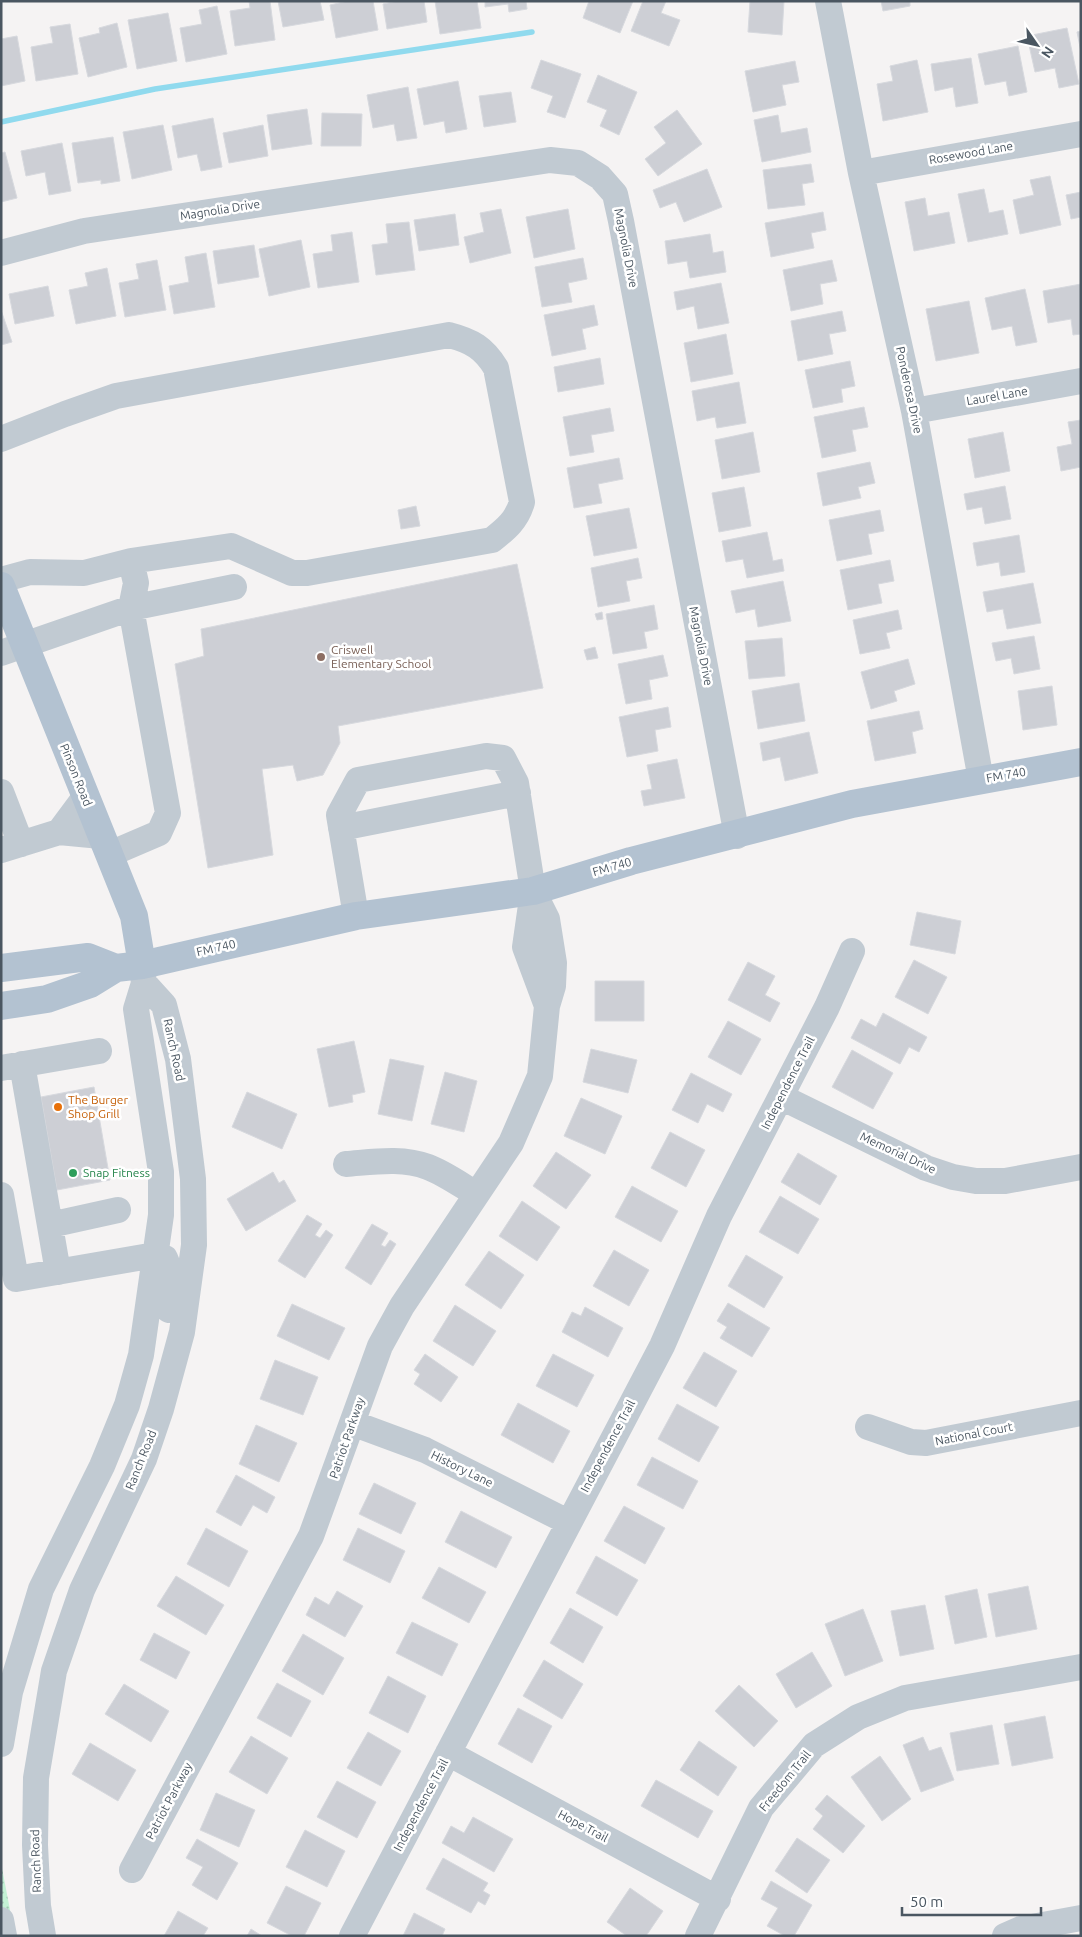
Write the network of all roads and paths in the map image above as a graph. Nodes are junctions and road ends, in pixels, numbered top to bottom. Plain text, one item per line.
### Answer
1 (828, 1) edge
2 (1081, 134) edge
3 (861, 173) junction
4 (1, 253) edge
5 (1081, 381) edge
6 (914, 410) junction
7 (1, 439) edge
8 (131, 561) junction
9 (1, 580) edge
10 (1, 586) edge
11 (234, 586) dead end
12 (130, 608) junction
13 (12, 648) edge
14 (1081, 762) edge
15 (981, 780) junction
16 (1, 792) edge
17 (518, 793) junction
18 (85, 797) junction
19 (341, 828) junction
20 (59, 832) junction
21 (737, 836) junction
22 (106, 845) junction
23 (11, 847) edge
24 (533, 891) junction
25 (356, 916) junction
26 (852, 951) dead end
27 (1, 968) edge
28 (134, 972) junction
29 (1, 1006) edge
30 (99, 1051) dead end
31 (12, 1066) edge
32 (781, 1097) junction
33 (346, 1164) dead end
34 (1081, 1167) edge
35 (476, 1194) junction
36 (1, 1195) edge
37 (118, 1210) dead end
38 (50, 1225) junction
39 (155, 1255) junction
40 (58, 1272) junction
41 (9, 1287) edge
42 (161, 1409) junction
43 (1081, 1413) edge
44 (352, 1423) junction
45 (868, 1427) dead end
46 (568, 1522) junction
47 (1081, 1667) edge
48 (1, 1744) edge
49 (448, 1753) junction
50 (132, 1870) dead end
51 (718, 1899) junction
52 (1081, 1918) edge
53 (1, 1920) edge
54 (4, 1936) edge
55 (43, 1936) edge
56 (352, 1936) edge
57 (698, 1936) edge
58 (1005, 1936) edge

1 - 3 street, Ponderosa Drive
2 - 3 street, Rosewood Lane
3 - 6 street, Ponderosa Drive
4 - 21 street, Magnolia Drive
5 - 6 street, Laurel Lane
6 - 15 street, Ponderosa Drive
7 - 8 street
8 - 9 street
8 - 12 street
10 - 13 main road, Pinson Road
11 - 12 street
12 - 13 street
12 - 22 street
13 - 18 main road, Pinson Road
14 - 15 main road, FM 740 / FM 740
15 - 21 main road, FM 740 / FM 740
16 - 23 street
17 - 19 street
17 - 19 street, Patriot Parkway
17 - 24 street, Patriot Parkway
18 - 20 street
18 - 22 main road, Pinson Road
19 - 25 street
20 - 22 street
20 - 23 street
21 - 24 main road, FM 740 / FM 740
22 - 28 main road, Pinson Road
24 - 25 main road, FM 740 / FM 740
24 - 35 street, Patriot Parkway
25 - 28 main road, FM 740 / FM 740
26 - 32 street, Independence Trail
27 - 28 main road
28 - 29 main road, FM 740
28 - 39 street
28 - 42 street, Ranch Road
30 - 31 street
31 - 38 street
32 - 34 street, Memorial Drive
32 - 46 street, Independence Trail
33 - 35 street
35 - 44 street, Patriot Parkway
36 - 41 street
37 - 38 street
38 - 40 street
39 - 40 street
39 - 42 street
39 - 48 street
40 - 41 street
42 - 55 street, Ranch Road
43 - 45 street, National Court
44 - 46 street, History Lane
44 - 50 street, Patriot Parkway
46 - 49 street, Independence Trail
47 - 51 street, Freedom Trail
49 - 51 street, Hope Trail
49 - 56 street, Independence Trail
51 - 57 street, Freedom Trail
52 - 58 street
53 - 54 street

